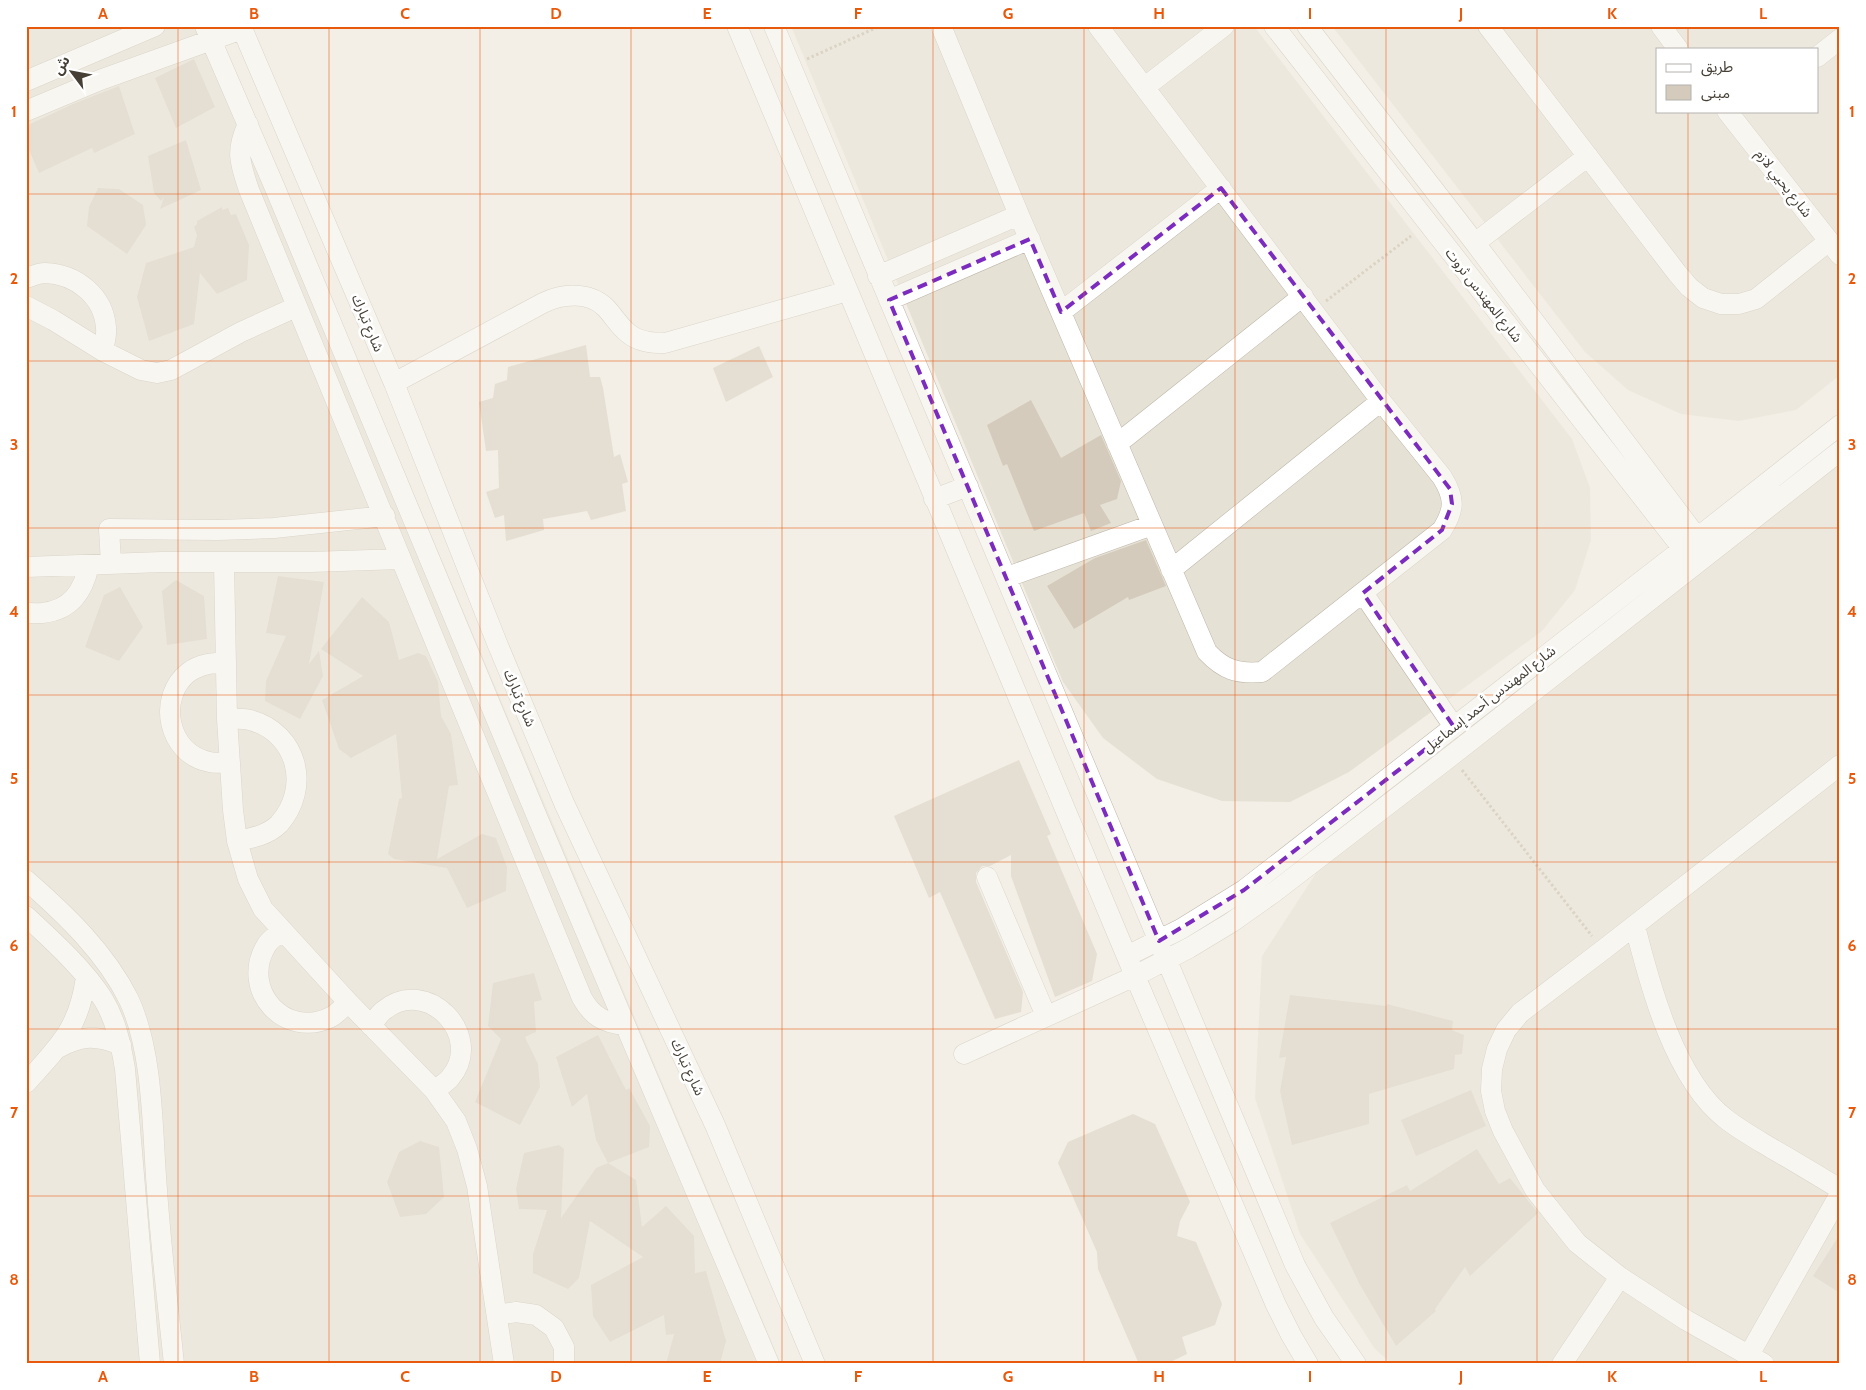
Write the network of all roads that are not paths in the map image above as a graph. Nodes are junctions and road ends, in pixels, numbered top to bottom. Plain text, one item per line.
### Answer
1 (156, 26) edge
2 (737, 26) edge
3 (774, 26) edge
4 (941, 26) edge
5 (1098, 26) edge
6 (1224, 26) edge
7 (1274, 26) edge
8 (1306, 26) edge
9 (1488, 26) edge
10 (1661, 26) edge
11 (242, 28) edge
12 (207, 34) edge
13 (1840, 39) edge
14 (1677, 48) edge
15 (1818, 56) edge
16 (26, 81) edge
17 (1145, 87) junction
18 (26, 111) edge
19 (1736, 115) edge
20 (248, 124) junction
21 (1588, 156) junction
22 (1221, 188) junction
23 (1019, 214) junction
24 (1030, 239) junction
25 (1475, 244) junction
26 (1834, 248) edge
27 (878, 276) junction
28 (26, 278) edge
29 (848, 291) junction
30 (889, 300) junction
31 (1309, 304) junction
32 (26, 306) edge
33 (296, 307) junction
34 (1061, 312) junction
35 (103, 352) junction
36 (394, 383) junction
37 (1381, 401) junction
38 (1840, 425) edge
39 (1117, 444) junction
40 (1837, 459) edge
41 (968, 486) junction
42 (934, 499) junction
43 (385, 516) junction
44 (1152, 525) junction
45 (162, 530) junction
46 (1696, 551) junction
47 (401, 559) junction
48 (162, 562) junction
49 (111, 563) junction
50 (224, 563) junction
51 (89, 564) junction
52 (26, 567) edge
53 (1171, 570) junction
54 (1007, 577) junction
55 (1363, 593) junction
56 (26, 612) edge
57 (226, 662) junction
58 (228, 719) junction
59 (1454, 727) junction
60 (230, 762) junction
61 (1838, 771) edge
62 (237, 841) junction
63 (987, 877) dead end
64 (26, 880) edge
65 (26, 916) edge
66 (1634, 926) junction
67 (282, 931) junction
68 (1159, 941) junction
69 (97, 952) junction
70 (1127, 956) junction
71 (1166, 959) junction
72 (82, 973) junction
73 (1135, 976) junction
74 (348, 1002) junction
75 (1046, 1016) junction
76 (625, 1025) junction
77 (371, 1026) junction
78 (121, 1045) junction
79 (58, 1048) junction
80 (964, 1054) dead end
81 (26, 1084) edge
82 (434, 1090) junction
83 (1840, 1189) edge
84 (1840, 1194) edge
85 (1620, 1277) junction
86 (497, 1315) junction
87 (1756, 1359) edge
88 (150, 1364) edge
89 (174, 1364) edge
90 (504, 1364) edge
91 (564, 1364) edge
92 (769, 1364) edge
93 (815, 1364) edge
94 (1308, 1364) edge
95 (1356, 1364) edge
96 (1562, 1364) edge

1 - 16 street
2 - 29 street
3 - 27 street
4 - 23 street
5 - 17 street
6 - 17 street
7 - 46 street, شارع المهندس ثروت
8 - 25 street, شارع المهندس ثروت
9 - 21 street
10 - 14 street
11 - 12 street
11 - 36 street, شارع تبارك
12 - 18 street
12 - 20 street
13 - 15 street
17 - 22 street
19 - 26 street, شارع يحيي لازم
20 - 33 street
20 - 76 street
21 - 25 street
21 - 26 street
22 - 31 street
22 - 34 street
23 - 24 street
23 - 27 street
24 - 30 street
24 - 34 street
25 - 46 street, شارع المهندس ثروت
27 - 30 street
28 - 35 street
29 - 36 street
29 - 42 street
30 - 41 street
31 - 37 street
31 - 39 street
32 - 35 street
33 - 35 street
33 - 43 street
34 - 39 street
36 - 93 street, شارع تبارك
37 - 53 street
37 - 55 street
38 - 46 street, شارع المهندس أحمد إسماعيل
39 - 44 street
40 - 46 street, شارع المهندس أحمد إسماعيل
41 - 42 street
41 - 54 street
42 - 70 street
43 - 45 street
43 - 47 street
44 - 53 street
44 - 54 street
45 - 48 street
45 - 49 street
46 - 59 street, شارع المهندس أحمد إسماعيل
46 - 71 street, شارع المهندس أحمد إسماعيل
47 - 50 street
47 - 76 street
48 - 49 street
48 - 50 street
49 - 51 street
50 - 57 street
51 - 52 street
51 - 56 street
53 - 55 street
54 - 68 street
55 - 59 street
57 - 58 street
57 - 60 street
58 - 60 street
58 - 62 street
59 - 68 street, شارع المهندس أحمد إسماعيل
60 - 62 street
61 - 66 street
62 - 67 street
63 - 75 street
64 - 69 street
65 - 72 street
66 - 83 street
66 - 85 street
67 - 74 street
67 - 74 street
68 - 70 street, شارع المهندس أحمد إسماعيل
68 - 71 street
69 - 72 street
69 - 89 street
70 - 73 street
71 - 73 street, شارع المهندس أحمد إسماعيل
71 - 95 street
72 - 78 street
72 - 79 street
73 - 75 street, شارع المهندس أحمد إسماعيل
73 - 94 street
74 - 77 street
75 - 80 street, شارع المهندس أحمد إسماعيل
76 - 92 street
77 - 82 street
77 - 82 street
78 - 79 street
78 - 88 street
79 - 81 street
82 - 86 street
84 - 87 street
85 - 87 street
85 - 96 street
86 - 90 street
86 - 91 street

